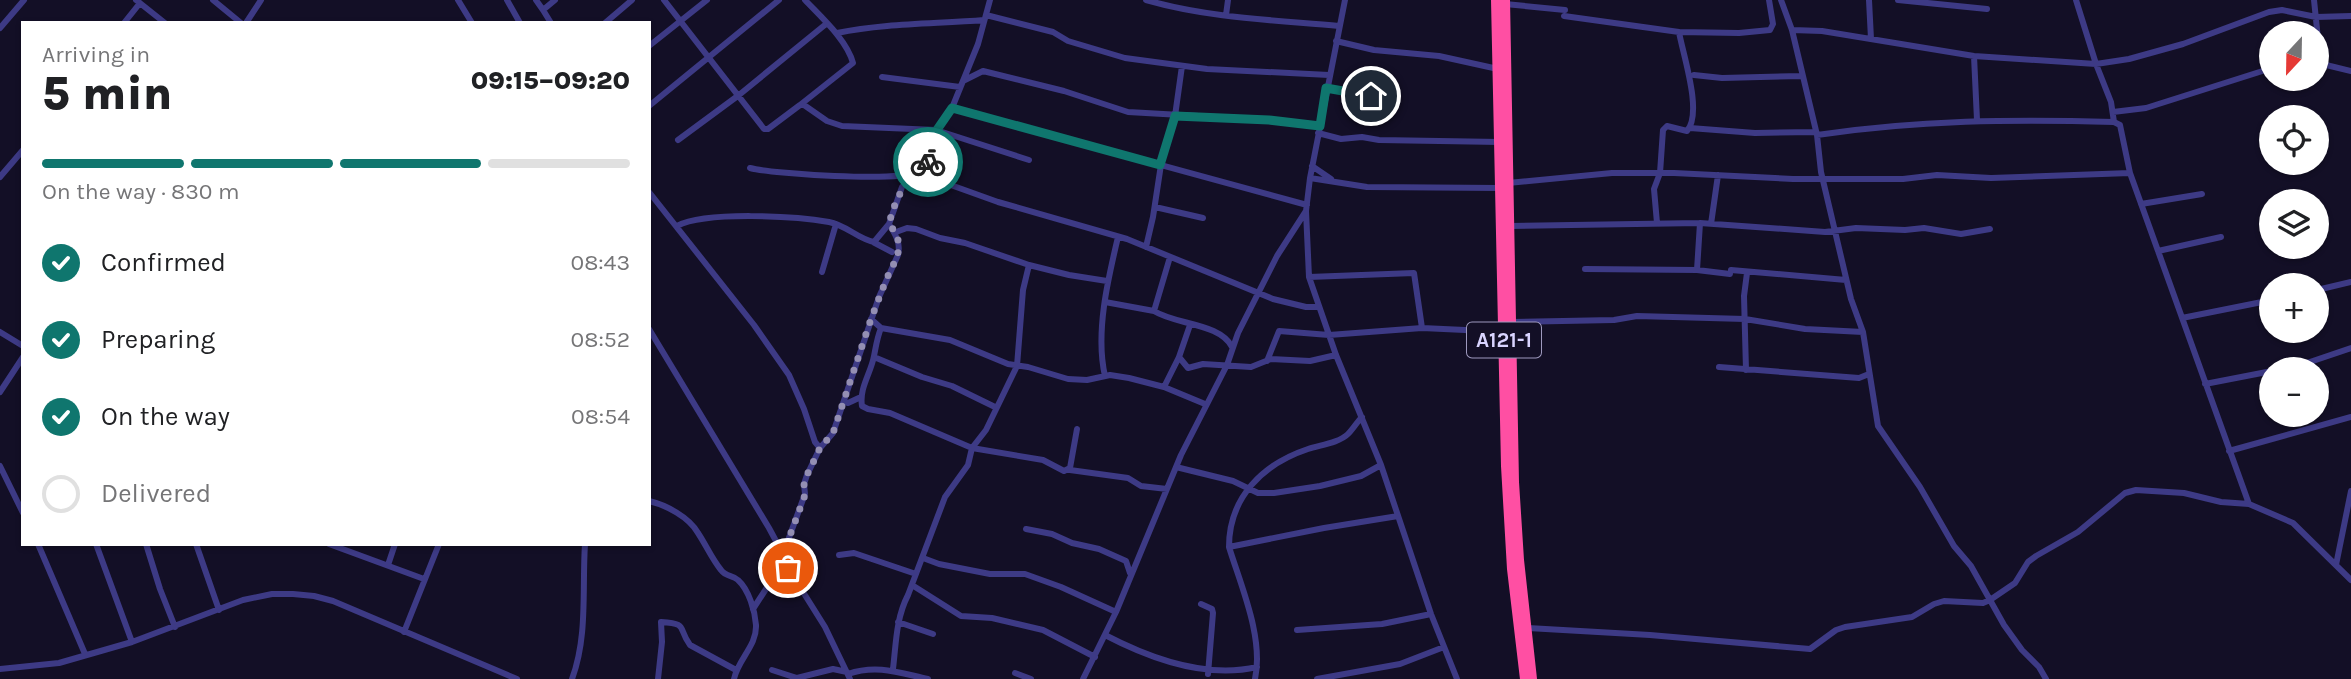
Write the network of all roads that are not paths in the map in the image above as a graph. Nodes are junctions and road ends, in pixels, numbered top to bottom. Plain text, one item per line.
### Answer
1 (24, 0) edge
2 (151, 0) edge
3 (213, 0) edge
4 (261, 0) edge
5 (458, 0) edge
6 (508, 0) edge
7 (536, 0) edge
8 (555, 0) edge
9 (632, 0) edge
10 (663, 0) edge
11 (707, 0) edge
12 (779, 0) edge
13 (804, 0) edge
14 (990, 0) edge
15 (1146, 0) edge
16 (1228, 0) edge
17 (1345, 0) edge
18 (1769, 0) edge
19 (1781, 0) edge
20 (1869, 0) edge
21 (1898, 0) edge
22 (2076, 0) edge
23 (2314, 0) edge
24 (1502, 1) edge
25 (140, 3) edge
26 (1987, 9) dead end
27 (542, 10) junction
28 (1226, 15) junction
29 (2351, 16) edge
30 (985, 17) junction
31 (2316, 17) junction
32 (126, 21) edge
33 (162, 21) edge
34 (238, 21) edge
35 (247, 21) edge
36 (471, 21) edge
37 (519, 21) edge
38 (550, 21) edge
39 (607, 21) edge
40 (2316, 21) edge
41 (680, 22) junction
42 (826, 24) junction
43 (1773, 24) junction
44 (1339, 26) junction
45 (1791, 27) junction
46 (0, 28) edge
47 (837, 33) junction
48 (1679, 33) junction
49 (1871, 39) junction
50 (1336, 41) junction
51 (651, 44) edge
52 (1974, 56) junction
53 (710, 58) junction
54 (971, 62) junction
55 (2096, 64) junction
56 (1182, 66) junction
57 (2329, 66) edge
58 (1498, 69) junction
59 (983, 71) junction
60 (2351, 71) edge
61 (2259, 72) edge
62 (1329, 75) junction
63 (1694, 75) dead end
64 (1802, 76) junction
65 (882, 77) dead end
66 (961, 85) junction
67 (1326, 88) junction
68 (739, 95) junction
69 (1371, 96) dead end
70 (651, 104) edge
71 (800, 105) junction
72 (952, 108) junction
73 (2113, 112) junction
74 (1175, 116) junction
75 (1977, 120) junction
76 (2114, 122) junction
77 (1690, 128) junction
78 (768, 129) junction
79 (1319, 129) junction
80 (936, 130) junction
81 (760, 134) dead end
82 (1817, 135) junction
83 (678, 140) dead end
84 (1500, 142) junction
85 (21, 152) edge
86 (1029, 160) dead end
87 (929, 162) junction
88 (1160, 165) junction
89 (1312, 166) junction
90 (750, 168) dead end
91 (915, 173) junction
92 (1660, 173) junction
93 (2130, 173) junction
94 (1718, 175) junction
95 (931, 176) junction
96 (0, 177) edge
97 (1310, 178) junction
98 (1823, 178) junction
99 (1333, 180) junction
100 (1504, 186) junction
101 (651, 194) edge
102 (2202, 194) dead end
103 (2141, 204) junction
104 (1155, 206) junction
105 (1306, 208) junction
106 (1203, 218) dead end
107 (1657, 223) junction
108 (1700, 223) junction
109 (836, 224) junction
110 (889, 224) junction
111 (1711, 224) junction
112 (677, 226) junction
113 (1509, 226) junction
114 (1990, 229) dead end
115 (895, 232) junction
116 (1836, 232) junction
117 (1118, 237) junction
118 (2221, 237) dead end
119 (873, 242) junction
120 (1146, 247) junction
121 (2158, 251) junction
122 (892, 252) dead end
123 (1170, 257) junction
124 (1029, 265) junction
125 (1586, 270) dead end
126 (1697, 270) junction
127 (822, 272) dead end
128 (1747, 273) junction
129 (1309, 277) junction
130 (1846, 280) junction
131 (1107, 281) junction
132 (2351, 282) edge
133 (2329, 287) edge
134 (1259, 292) junction
135 (1105, 302) junction
136 (2259, 303) edge
137 (1319, 307) junction
138 (1154, 311) junction
139 (2182, 318) junction
140 (871, 319) junction
141 (1745, 319) junction
142 (1512, 322) junction
143 (1190, 325) junction
144 (881, 328) junction
145 (1422, 328) junction
146 (1863, 331) junction
147 (0, 332) edge
148 (651, 332) edge
149 (1329, 335) junction
150 (1504, 335) junction
151 (21, 345) edge
152 (1232, 347) junction
153 (2351, 348) edge
154 (1336, 355) junction
155 (874, 357) junction
156 (1179, 357) junction
157 (2325, 357) edge
158 (21, 360) edge
159 (1267, 361) junction
160 (1227, 365) junction
161 (1017, 366) junction
162 (1719, 367) dead end
163 (1746, 370) junction
164 (1869, 374) junction
165 (2259, 374) edge
166 (1105, 376) junction
167 (2205, 384) junction
168 (1164, 387) junction
169 (0, 392) edge
170 (861, 397) junction
171 (848, 403) dead end
172 (1205, 404) junction
173 (995, 407) junction
174 (1362, 417) junction
175 (2351, 418) edge
176 (1077, 429) dead end
177 (820, 448) junction
178 (972, 448) junction
179 (2229, 452) junction
180 (1381, 465) junction
181 (0, 466) edge
182 (1176, 467) junction
183 (1070, 470) junction
184 (1247, 488) junction
185 (1167, 489) junction
186 (2351, 491) edge
187 (651, 502) edge
188 (2249, 504) junction
189 (21, 509) edge
190 (1398, 516) junction
191 (1026, 529) dead end
192 (39, 546) edge
193 (97, 546) edge
194 (147, 546) edge
195 (197, 546) edge
196 (334, 546) edge
197 (394, 546) edge
198 (438, 546) edge
199 (585, 546) edge
200 (1230, 547) junction
201 (783, 554) junction
202 (839, 555) dead end
203 (923, 558) junction
204 (388, 565) junction
205 (2336, 565) junction
206 (788, 568) junction
207 (916, 574) junction
208 (1130, 575) junction
209 (424, 579) junction
210 (2351, 580) edge
211 (912, 585) junction
212 (1990, 600) junction
213 (1201, 604) dead end
214 (753, 609) junction
215 (219, 610) junction
216 (1115, 612) junction
217 (1431, 614) junction
218 (898, 622) junction
219 (175, 627) junction
220 (1528, 628) junction
221 (1297, 630) dead end
222 (404, 632) junction
223 (933, 634) dead end
224 (1105, 635) junction
225 (132, 642) junction
226 (1444, 648) junction
227 (85, 654) junction
228 (1095, 657) junction
229 (1257, 667) junction
230 (0, 669) edge
231 (893, 669) junction
232 (736, 670) junction
233 (772, 670) dead end
234 (1015, 673) dead end
235 (1208, 674) junction
236 (849, 675) edge
237 (1364, 675) edge
238 (517, 679) edge
239 (572, 679) edge
240 (657, 679) edge
241 (734, 679) edge
242 (928, 679) edge
243 (1031, 679) edge
244 (1083, 679) edge
245 (1255, 679) edge
246 (1317, 679) edge
247 (1457, 679) edge
248 (1525, 679) edge
249 (1532, 679) edge
250 (2046, 679) edge

1 - 46 street
2 - 25 street
3 - 34 street
4 - 35 street
5 - 36 street
6 - 37 street
7 - 27 street
8 - 27 street
9 - 39 street
10 - 41 street
11 - 41 street
12 - 53 street
13 - 42 street
14 - 30 street
15 - 28 street
16 - 28 street
17 - 44 street
18 - 43 street
19 - 45 street
20 - 49 street
21 - 26 street
22 - 55 street
23 - 31 street
24 - 48 street
24 - 58 highway, A121-1
24 - 100 highway, A121-1
25 - 32 street
25 - 33 street
27 - 38 street
28 - 44 street
29 - 31 street
30 - 47 street
30 - 54 street
30 - 56 street
31 - 40 street
31 - 55 street
41 - 51 street
41 - 53 street
42 - 47 street
42 - 68 street
43 - 45 street
43 - 48 street
44 - 50 street
45 - 49 street
45 - 64 street
47 - 71 street
48 - 77 street
49 - 52 street
50 - 58 street
50 - 62 street
52 - 55 street
52 - 75 street
53 - 68 street
53 - 70 street
54 - 59 street
54 - 66 street
55 - 73 street
56 - 62 street
56 - 74 street
57 - 60 street
58 - 84 highway, A121-1
59 - 66 street
59 - 74 street
61 - 73 street
62 - 67 street
63 - 64 street
64 - 82 street
65 - 66 street
66 - 72 street
67 - 69 street
67 - 79 street
68 - 78 street
68 - 83 street
71 - 78 street
71 - 80 street
72 - 80 street
72 - 88 street
73 - 76 street
74 - 79 street
74 - 88 street
75 - 76 street
75 - 82 street
76 - 93 street
77 - 82 street
77 - 92 street
78 - 81 street
79 - 84 street
79 - 89 street
80 - 86 street
80 - 87 street
82 - 98 street
84 - 100 highway, A121-1
85 - 96 street
87 - 91 street
87 - 95 street
88 - 104 street
88 - 105 street
89 - 97 street
89 - 99 street
90 - 91 street
91 - 95 street
91 - 110 street
92 - 94 street
92 - 100 street
92 - 107 street
93 - 98 street
93 - 103 street
94 - 98 street
94 - 111 street
95 - 117 street
97 - 99 street
97 - 105 street
98 - 116 street
99 - 100 street
100 - 113 highway, A121-1
100 - 150 highway, A121-1
101 - 112 street
102 - 103 street
103 - 121 street
104 - 106 street
104 - 120 street
105 - 129 street
105 - 134 street
107 - 108 street
107 - 113 street
108 - 111 street
108 - 126 street
109 - 112 street
109 - 119 street
109 - 127 street
110 - 115 street
110 - 119 street
111 - 116 street
112 - 177 street
113 - 142 highway, A121-1
114 - 116 street
115 - 124 street
115 - 140 street
116 - 130 street
117 - 120 street
117 - 131 street
118 - 121 street
119 - 122 street
120 - 123 street
121 - 139 street
123 - 134 street
123 - 138 street
124 - 131 street
124 - 161 street
125 - 126 street
126 - 128 street
128 - 130 street
128 - 141 street
129 - 137 street
129 - 145 street
130 - 146 street
131 - 135 street
132 - 133 street
134 - 137 street
134 - 152 street
135 - 138 street
135 - 166 street
136 - 139 street
137 - 149 street
138 - 143 street
139 - 167 street
140 - 144 street
140 - 177 street
141 - 142 street
141 - 146 street
141 - 163 street
142 - 220 highway, A121-1
143 - 152 street
143 - 156 street
144 - 155 street
144 - 161 street
145 - 149 street
145 - 150 street
146 - 164 street
147 - 151 street
148 - 201 street
149 - 154 street
149 - 159 street
150 - 248 highway, A121-1
152 - 160 street
153 - 157 street
154 - 159 street
154 - 174 street
155 - 170 street
155 - 173 street
156 - 160 street
156 - 168 street
158 - 169 street
159 - 160 street
160 - 172 street
161 - 166 street
161 - 173 street
162 - 163 street
163 - 164 street
164 - 212 street
165 - 167 street
166 - 168 street
167 - 179 street
168 - 172 street
170 - 171 street
170 - 178 street
172 - 182 street
173 - 178 street
174 - 180 street
174 - 184 street
175 - 179 street
176 - 183 street
177 - 201 street
178 - 183 street
178 - 203 street
179 - 188 street
180 - 184 street
180 - 190 street
181 - 189 street
182 - 184 street
182 - 185 street
183 - 185 street
184 - 200 street
185 - 208 street
186 - 205 street
187 - 214 street
188 - 205 street
188 - 212 street
190 - 200 street
190 - 217 street
191 - 208 street
192 - 227 street
193 - 225 street
194 - 219 street
195 - 215 street
196 - 204 street
197 - 204 street
198 - 209 street
199 - 239 street
200 - 229 street
201 - 206 street
202 - 207 street
203 - 207 street
203 - 216 street
204 - 209 street
205 - 210 street
206 - 214 street
206 - 236 street
207 - 211 street
208 - 216 street
209 - 222 street
211 - 218 street
211 - 228 street
212 - 220 street
212 - 250 street
213 - 235 street
214 - 232 street
215 - 219 street
215 - 222 street
216 - 224 street
217 - 221 street
217 - 226 street
218 - 223 street
218 - 231 street
219 - 225 street
220 - 249 highway, A121-1
222 - 238 street
224 - 228 street
224 - 235 street
225 - 227 street
226 - 237 street
226 - 247 street
227 - 230 street
228 - 244 street
229 - 235 street
229 - 245 street
231 - 236 street
231 - 242 street
232 - 240 street
232 - 241 street
233 - 236 street
234 - 243 street
237 - 246 street

